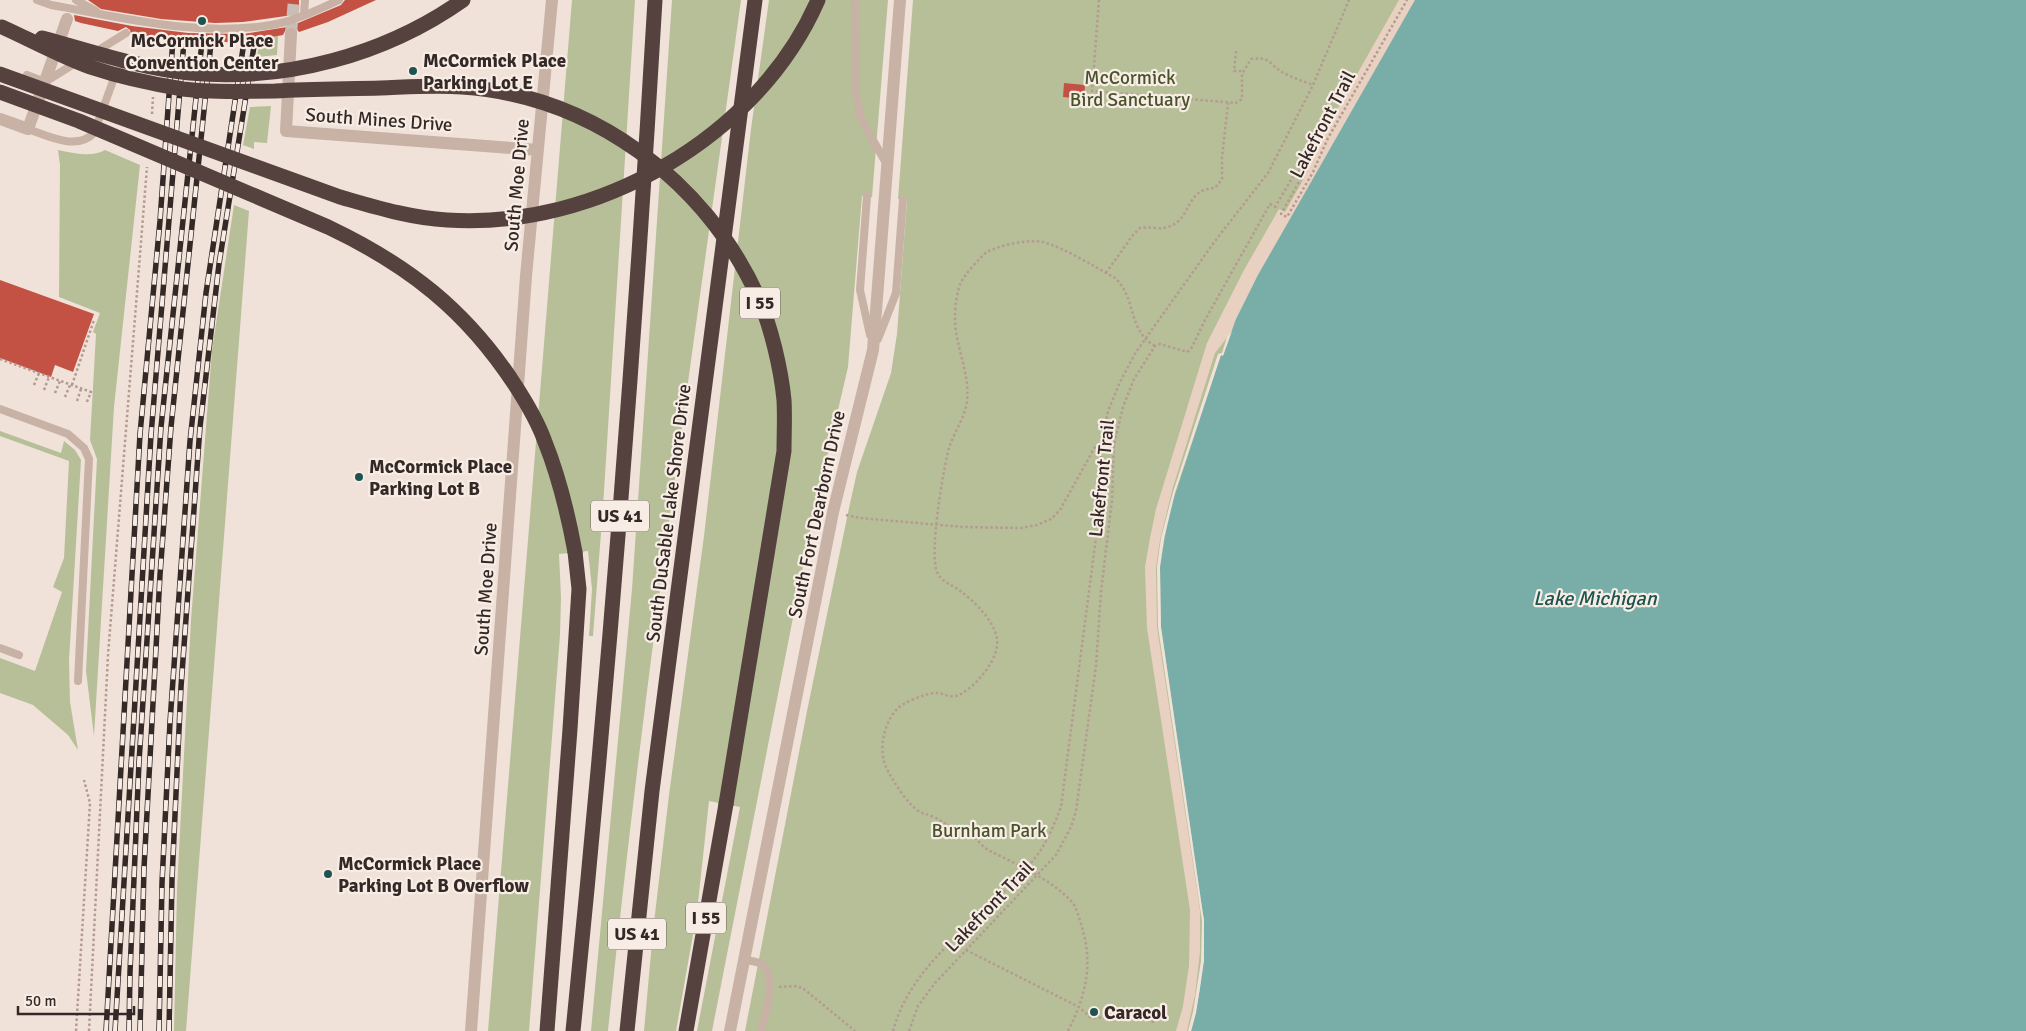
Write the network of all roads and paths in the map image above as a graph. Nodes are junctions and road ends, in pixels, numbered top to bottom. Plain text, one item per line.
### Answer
1 (37, 0) edge
2 (76, 0) edge
3 (305, 0) edge
4 (339, 0) edge
5 (463, 0) edge
6 (552, 0) edge
7 (655, 0) edge
8 (755, 0) edge
9 (818, 0) edge
10 (855, 0) edge
11 (900, 0) edge
12 (1099, 0) edge
13 (1349, 0) edge
14 (1407, 0) edge
15 (102, 14) junction
16 (304, 14) junction
17 (67, 19) dead end
18 (1, 27) edge
19 (126, 33) dead end
20 (291, 34) tunnel mouth
21 (1236, 52) dead end
22 (1243, 71) junction
23 (0, 74) edge
24 (27, 75) dead end
25 (113, 81) dead end
26 (45, 82) junction
27 (1313, 85) junction
28 (0, 92) edge
29 (154, 92) dead end
30 (1228, 103) junction
31 (0, 119) edge
32 (152, 120) dead end
33 (28, 129) junction
34 (538, 150) junction
35 (147, 166) dead end
36 (887, 166) junction
37 (867, 196) dead end
38 (903, 199) dead end
39 (1106, 273) junction
40 (94, 320) dead end
41 (1146, 340) junction
42 (1156, 346) junction
43 (873, 350) junction
44 (0, 359) edge
45 (39, 373) junction
46 (49, 377) junction
47 (60, 381) junction
48 (34, 385) dead end
49 (71, 385) junction
50 (81, 389) junction
51 (44, 390) dead end
52 (56, 393) dead end
53 (66, 397) dead end
54 (77, 401) dead end
55 (86, 404) dead end
56 (0, 409) edge
57 (1102, 442) junction
58 (833, 512) junction
59 (937, 524) junction
60 (0, 648) edge
61 (18, 654) dead end
62 (78, 681) dead end
63 (84, 780) dead end
64 (1024, 869) junction
65 (1037, 876) junction
66 (966, 950) junction
67 (744, 960) junction
68 (770, 987) junction
69 (1079, 1007) junction
70 (1154, 1022) dead end
71 (76, 1031) edge
72 (90, 1031) edge
73 (471, 1031) edge
74 (547, 1031) edge
75 (573, 1031) edge
76 (628, 1031) edge
77 (686, 1031) edge
78 (730, 1031) edge
79 (762, 1031) edge
80 (855, 1031) edge
81 (894, 1031) edge
82 (909, 1031) edge
83 (1068, 1031) edge

1 - 15 lane
2 - 15 lane
3 - 16 lane
4 - 16 lane
5 - 18 highway, bridge
6 - 34 street, South Moe Drive
7 - 75 highway, US 41
8 - 76 highway, South DuSable Lake Shore Drive / US 41
9 - 23 highway, bridge
10 - 36 lane
11 - 36 street, South Fort Dearborn Drive
12 - 30 path
13 - 27 path, Lakefront Trail
14 - 42 path, Lakefront Trail
15 - 16 lane
17 - 26 street
18 - 77 highway, I 55, bridge
19 - 26 lane
20 - 34 street, South Mines Drive
21 - 22 path
22 - 27 path
22 - 30 path
24 - 26 lane
25 - 33 lane
26 - 33 street
27 - 41 path, Lakefront Trail
28 - 74 highway, bridge
29 - 32 path
30 - 39 path
31 - 33 street
34 - 73 street, South Moe Drive
35 - 72 path
36 - 43 street, South Fort Dearborn Drive
37 - 43 lane
38 - 43 lane
39 - 41 path
39 - 59 path
40 - 49 path
41 - 42 path
41 - 57 path, Lakefront Trail
42 - 65 path, Lakefront Trail
43 - 58 street, South Fort Dearborn Drive
44 - 45 path
45 - 46 path
45 - 48 path
46 - 47 path
46 - 51 path
47 - 49 path
47 - 52 path
49 - 50 path
49 - 53 path
50 - 54 path
50 - 55 path
56 - 62 lane
57 - 59 path
57 - 64 path, Lakefront Trail
58 - 59 path
58 - 67 street, South Fort Dearborn Drive
59 - 64 path
60 - 61 lane
63 - 71 path
64 - 65 path
64 - 81 path, Lakefront Trail
65 - 66 path, Lakefront Trail
65 - 69 path
66 - 69 path
66 - 82 path, Lakefront Trail
67 - 68 lane
67 - 78 street, South Fort Dearborn Drive
68 - 79 lane
68 - 80 path
69 - 70 path
69 - 83 path

